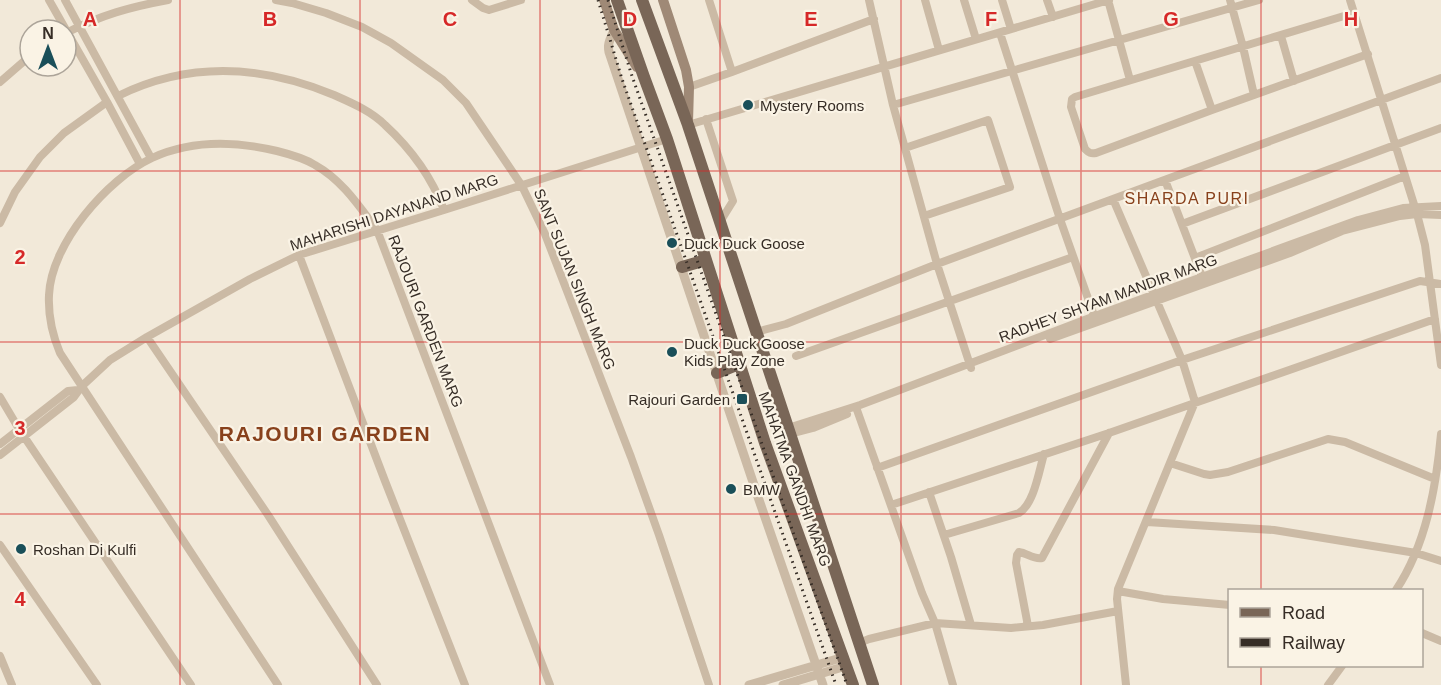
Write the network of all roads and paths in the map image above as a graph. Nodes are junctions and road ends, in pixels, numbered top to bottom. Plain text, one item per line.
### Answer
1 (49, 0) edge
2 (65, 0) edge
3 (168, 0) edge
4 (276, 0) edge
5 (472, 0) edge
6 (521, 0) edge
7 (604, 0) edge
8 (617, 0) edge
9 (642, 0) edge
10 (663, 0) edge
11 (709, 0) edge
12 (869, 0) edge
13 (925, 0) edge
14 (964, 0) edge
15 (1002, 0) edge
16 (1047, 0) edge
17 (1108, 0) edge
18 (1259, 0) edge
19 (1360, 0) edge
20 (1092, 2) edge
21 (1350, 2) edge
22 (1231, 4) edge
23 (1354, 13) junction
24 (1053, 17) junction
25 (59, 18) edge
26 (874, 19) junction
27 (80, 26) junction
28 (1011, 29) junction
29 (614, 30) junction
30 (1000, 33) junction
31 (1281, 36) junction
32 (976, 39) junction
33 (1118, 40) junction
34 (1243, 47) junction
35 (939, 50) junction
36 (78, 51) edge
37 (1368, 54) junction
38 (1195, 61) junction
39 (18, 66) edge
40 (884, 66) junction
41 (1011, 70) junction
42 (732, 72) junction
43 (644, 77) junction
44 (1441, 78) edge
45 (1130, 80) junction
46 (1294, 81) junction
47 (0, 82) edge
48 (689, 87) junction
49 (1254, 95) junction
50 (118, 96) junction
51 (1381, 100) junction
52 (107, 102) junction
53 (893, 105) junction
54 (1212, 110) junction
55 (706, 119) junction
56 (688, 125) junction
57 (1441, 128) edge
58 (667, 139) junction
59 (1395, 145) junction
60 (641, 147) junction
61 (905, 148) junction
62 (151, 158) junction
63 (140, 164) junction
64 (1405, 176) junction
65 (1165, 180) junction
66 (522, 186) junction
67 (1113, 199) junction
68 (1441, 206) edge
69 (444, 210) junction
70 (1416, 210) junction
71 (1441, 215) edge
72 (924, 216) junction
73 (1060, 219) junction
74 (720, 222) junction
75 (0, 223) edge
76 (1182, 225) junction
77 (377, 231) junction
78 (299, 255) junction
79 (1073, 257) junction
80 (1195, 258) junction
81 (706, 260) junction
82 (937, 264) junction
83 (682, 267) junction
84 (1203, 280) junction
85 (1430, 282) junction
86 (1441, 284) edge
87 (1156, 298) junction
88 (950, 301) junction
89 (1096, 319) junction
90 (1435, 319) junction
91 (756, 332) junction
92 (147, 337) junction
93 (796, 356) dead end
94 (1182, 360) junction
95 (739, 364) junction
96 (1441, 365) edge
97 (970, 366) junction
98 (717, 373) junction
99 (80, 388) junction
100 (0, 397) edge
101 (1195, 402) junction
102 (857, 410) junction
103 (789, 431) junction
104 (21, 433) junction
105 (1109, 433) junction
106 (1441, 434) edge
107 (0, 444) edge
108 (1044, 454) junction
109 (0, 455) edge
110 (1170, 463) junction
111 (878, 468) junction
112 (1435, 479) junction
113 (929, 492) junction
114 (891, 505) junction
115 (1147, 522) junction
116 (944, 535) junction
117 (0, 545) edge
118 (1416, 553) junction
119 (1441, 561) edge
120 (1397, 589) edge
121 (1118, 591) junction
122 (1228, 605) edge
123 (1118, 611) junction
124 (935, 622) junction
125 (971, 625) junction
126 (1028, 626) junction
127 (1423, 633) edge
128 (1441, 641) edge
129 (859, 643) junction
130 (0, 656) edge
131 (845, 662) junction
132 (1341, 667) edge
133 (818, 670) junction
134 (12, 685) edge
135 (96, 685) edge
136 (191, 685) edge
137 (278, 685) edge
138 (377, 685) edge
139 (465, 685) edge
140 (550, 685) edge
141 (709, 685) edge
142 (749, 685) edge
143 (783, 685) edge
144 (823, 685) edge
145 (854, 685) edge
146 (873, 685) edge
147 (952, 685) edge
148 (1126, 685) edge
149 (1328, 685) edge

1 - 25 street
2 - 27 street
3 - 27 street
4 - 66 street, SANT SUJAN SINGH MARG
5 - 6 street
7 - 29 main road
8 - 43 main road, MAHATMA GANDHI MARG
9 - 56 main road, MAHATMA GANDHI MARG
10 - 48 main road
11 - 42 street
12 - 26 street
13 - 35 street
14 - 32 street
15 - 28 street
16 - 24 street
17 - 20 street
17 - 33 street
18 - 22 street
19 - 21 street
20 - 24 street
21 - 23 street
22 - 33 street
22 - 34 street
23 - 31 street
23 - 37 street
24 - 28 street
26 - 40 street
26 - 42 street
27 - 50 street
28 - 30 street
29 - 43 main road
29 - 60 street
30 - 32 street
30 - 41 street
31 - 34 street
31 - 46 street
32 - 35 street
33 - 41 street
33 - 45 street
34 - 38 street
34 - 49 street
35 - 40 street
36 - 52 street
37 - 46 street
37 - 51 street
38 - 45 street
38 - 54 street
39 - 47 street
40 - 53 street
40 - 55 street
41 - 53 street
41 - 73 street
42 - 48 street
43 - 58 main road, MAHATMA GANDHI MARG
44 - 51 street
45 - 54 street
46 - 49 street
48 - 56 main road
49 - 54 street
50 - 62 street
50 - 69 street
51 - 59 street
51 - 65 street
52 - 63 street
52 - 75 street
53 - 61 street
55 - 56 street
55 - 74 street
56 - 74 main road, MAHATMA GANDHI MARG
57 - 59 street
58 - 60 street, MAHARISHI DAYANAND MARG
58 - 81 main road, MAHATMA GANDHI MARG
59 - 64 street
59 - 76 street
60 - 66 street, MAHARISHI DAYANAND MARG
60 - 83 street
61 - 72 street
61 - 72 street
62 - 63 street, RAJOURI GARDEN MARG
62 - 77 street, RAJOURI GARDEN MARG
63 - 99 street, RAJOURI GARDEN MARG
64 - 70 street
64 - 80 street
65 - 67 street
65 - 76 street
66 - 69 street, MAHARISHI DAYANAND MARG
66 - 141 street, SANT SUJAN SINGH MARG
67 - 73 street
67 - 87 street
68 - 70 street, RADHEY SHYAM MANDIR MARG
69 - 77 street, MAHARISHI DAYANAND MARG
70 - 71 street, RADHEY SHYAM MANDIR MARG
70 - 84 street, RADHEY SHYAM MANDIR MARG
70 - 85 street
72 - 82 street
73 - 79 street
73 - 82 street
74 - 91 main road, MAHATMA GANDHI MARG
76 - 80 street
77 - 78 street, MAHARISHI DAYANAND MARG
77 - 140 street, RAJOURI GARDEN MARG
78 - 92 street, MAHARISHI DAYANAND MARG
78 - 139 street
79 - 88 street
79 - 89 street
80 - 84 street
81 - 83 main road
81 - 95 main road, MAHATMA GANDHI MARG
82 - 88 street
82 - 91 street
83 - 98 street
84 - 87 street, RADHEY SHYAM MANDIR MARG
85 - 86 street
85 - 90 street
85 - 94 street
87 - 89 street, RADHEY SHYAM MANDIR MARG
87 - 94 street
88 - 93 street
88 - 97 street
89 - 97 street, RADHEY SHYAM MANDIR MARG
90 - 96 street
90 - 101 street
91 - 103 main road, MAHATMA GANDHI MARG
92 - 99 street, MAHARISHI DAYANAND MARG
92 - 138 street
94 - 101 street
94 - 111 street
95 - 98 main road
95 - 131 main road, MAHATMA GANDHI MARG
97 - 102 street, RADHEY SHYAM MANDIR MARG
97 - 103 street, RADHEY SHYAM MANDIR MARG
98 - 133 street
99 - 104 street, MAHARISHI DAYANAND MARG
99 - 137 street, RAJOURI GARDEN MARG
100 - 104 street
101 - 105 street
101 - 110 street
102 - 103 street, RADHEY SHYAM MANDIR MARG
102 - 111 street
103 - 129 main road, MAHATMA GANDHI MARG
104 - 107 street, MAHARISHI DAYANAND MARG
104 - 109 street, MAHARISHI DAYANAND MARG
104 - 136 street
105 - 108 street
105 - 126 street
106 - 112 street
108 - 113 street
108 - 116 street
110 - 112 street
110 - 115 street
111 - 114 street
112 - 118 street
113 - 114 street
113 - 116 street
114 - 124 street
115 - 118 street
115 - 121 street
116 - 125 street
117 - 135 street
118 - 119 street
118 - 120 street
121 - 122 street
121 - 123 street
123 - 126 street
123 - 148 street
124 - 125 street
124 - 129 street
124 - 147 street
125 - 126 street
127 - 128 street
129 - 146 main road, MAHATMA GANDHI MARG
130 - 134 street
131 - 133 street
131 - 145 main road, MAHATMA GANDHI MARG
132 - 149 street
133 - 142 street
133 - 143 street
133 - 144 street

